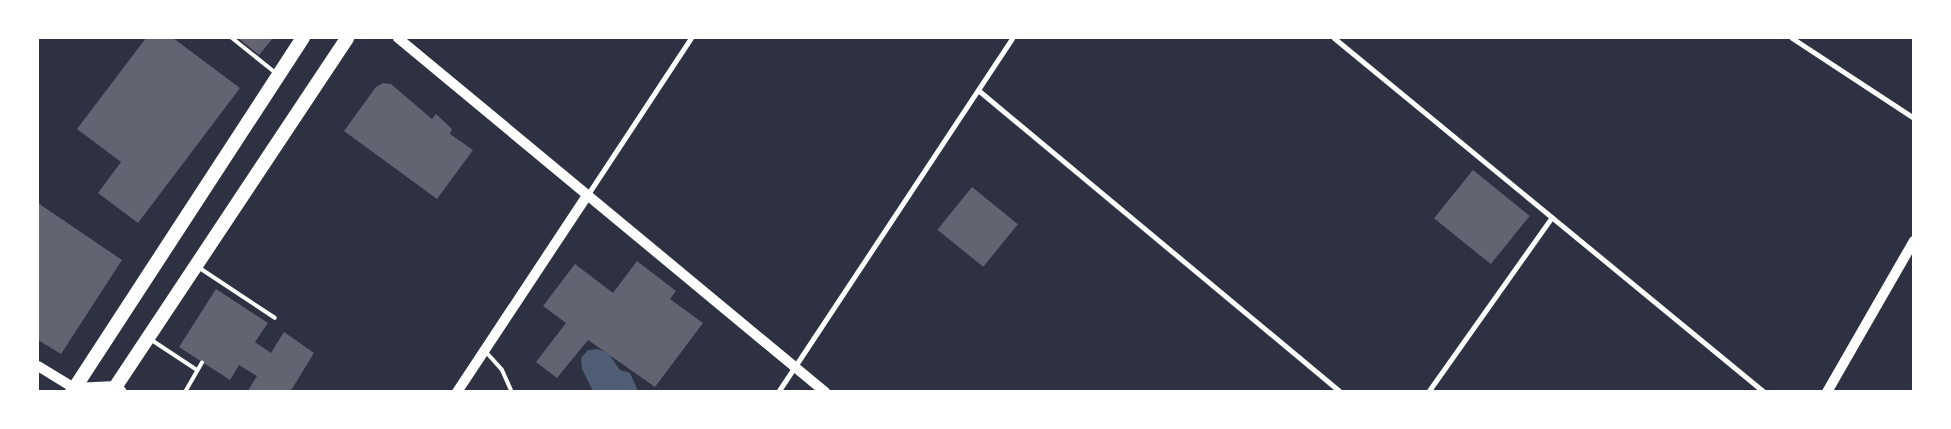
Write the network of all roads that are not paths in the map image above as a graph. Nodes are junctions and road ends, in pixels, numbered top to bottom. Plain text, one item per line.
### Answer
1 (232, 38) edge
2 (303, 38) edge
3 (347, 38) edge
4 (398, 38) edge
5 (691, 38) edge
6 (1012, 38) edge
7 (1334, 38) edge
8 (1344, 38) edge
9 (1792, 38) edge
10 (1341, 43) junction
11 (278, 75) junction
12 (978, 90) junction
13 (1914, 118) edge
14 (588, 194) junction
15 (1552, 217) junction
16 (1914, 241) edge
17 (196, 265) junction
18 (238, 295) junction
19 (235, 301) dead end
20 (275, 318) dead end
21 (148, 337) junction
22 (484, 350) junction
23 (202, 362) dead end
24 (38, 366) edge
25 (794, 366) junction
26 (197, 370) junction
27 (76, 389) edge
28 (117, 390) edge
29 (185, 392) edge
30 (457, 392) edge
31 (512, 392) edge
32 (778, 392) edge
33 (825, 392) edge
34 (1340, 392) edge
35 (1428, 392) edge
36 (1764, 392) edge
37 (1827, 392) edge

1 - 11 lane
2 - 11 highway
3 - 17 highway
4 - 14 main road
5 - 14 street
6 - 12 street
7 - 10 street
8 - 10 street
9 - 13 street
10 - 15 street
11 - 27 highway
12 - 25 street
12 - 34 street
14 - 22 main road
14 - 25 main road
15 - 35 street
15 - 36 street
16 - 37 main road
17 - 18 lane
17 - 21 highway
18 - 19 lane
18 - 20 lane
21 - 26 lane
21 - 28 highway
22 - 30 main road
22 - 31 lane
23 - 26 lane
24 - 27 main road
25 - 32 street
25 - 33 main road
26 - 29 lane
27 - 28 main road

